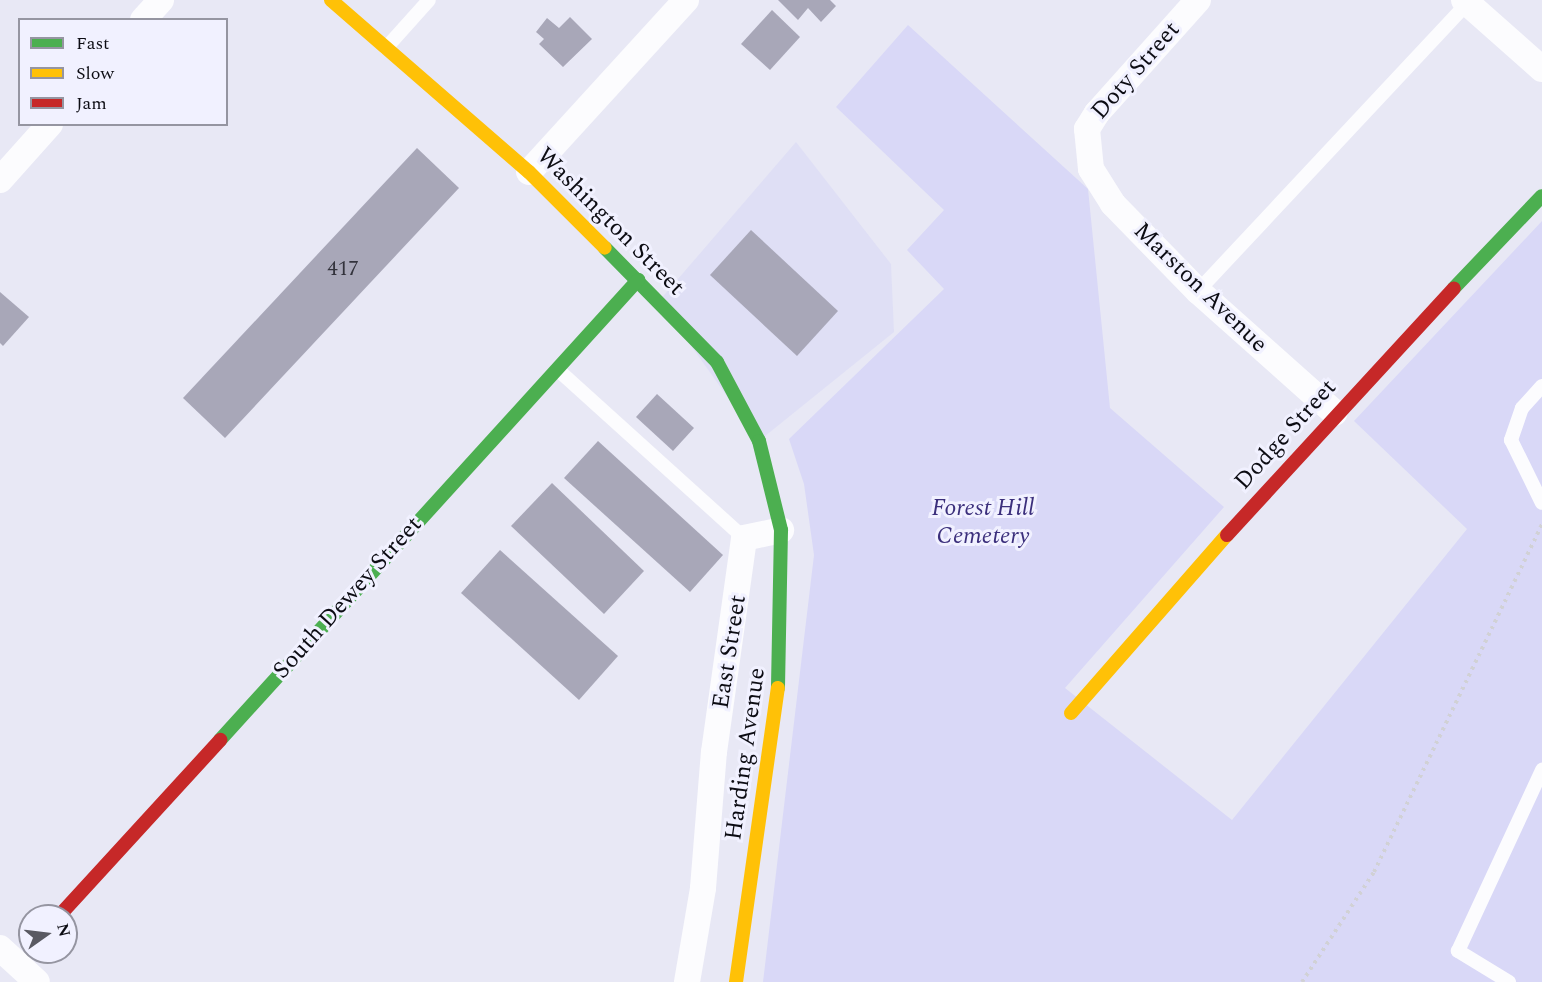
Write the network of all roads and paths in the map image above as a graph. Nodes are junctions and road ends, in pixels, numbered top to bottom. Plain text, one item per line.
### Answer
1 (161, 0) edge
2 (331, 0) edge
3 (429, 0) edge
4 (686, 0) edge
5 (1198, 0) edge
6 (1467, 1) edge
7 (145, 18) edge
8 (386, 48) junction
9 (1542, 69) edge
10 (48, 126) edge
11 (1085, 148) joint
12 (529, 172) junction
13 (0, 180) edge
14 (1542, 196) edge
15 (638, 280) junction
16 (1198, 291) junction
17 (557, 369) junction
18 (1542, 386) edge
19 (1335, 413) junction
20 (1542, 503) edge
21 (1542, 525) edge
22 (781, 530) junction
23 (744, 538) junction
24 (1071, 713) dead end
25 (1542, 770) edge
26 (70, 904) edge
27 (16, 953) edge
28 (37, 982) edge
29 (687, 982) edge
30 (736, 982) edge
31 (1302, 982) edge
32 (1509, 982) edge

1 - 7 street
2 - 8 street, Washington Street
3 - 8 lane
4 - 12 street
5 - 11 street, Doty Street
6 - 9 street
6 - 16 lane
8 - 12 street, Washington Street
10 - 13 street
11 - 16 street, Marston Avenue
12 - 15 street, Washington Street
14 - 19 street, Dodge Street
15 - 17 street, South Dewey Street
15 - 22 street, Washington Street
16 - 19 street, Marston Avenue
17 - 23 lane
17 - 26 street, South Dewey Street
18 - 20 lane
19 - 24 street, Dodge Street
21 - 31 path
22 - 23 street
22 - 30 street, Harding Avenue
23 - 29 street, East Street
25 - 32 lane
27 - 28 street

